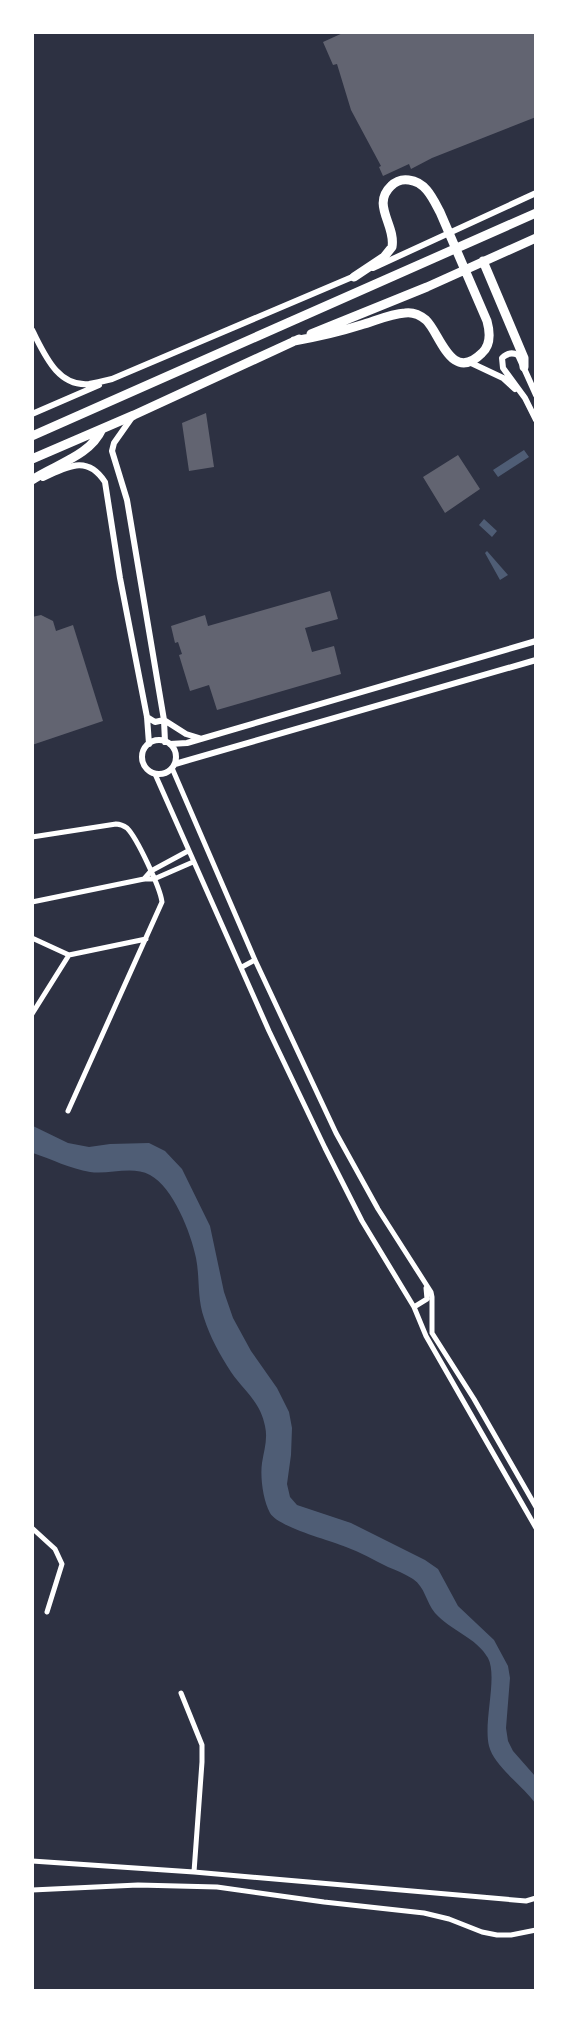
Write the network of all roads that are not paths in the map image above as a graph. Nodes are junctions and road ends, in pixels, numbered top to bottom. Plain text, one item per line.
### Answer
1 (536, 193) edge
2 (536, 212) edge
3 (536, 238) edge
4 (484, 261) junction
5 (354, 277) junction
6 (32, 330) edge
7 (294, 341) junction
8 (36, 344) edge
9 (469, 362) junction
10 (524, 367) junction
11 (112, 379) junction
12 (536, 395) edge
13 (525, 398) junction
14 (32, 414) edge
15 (134, 415) junction
16 (536, 420) edge
17 (102, 429) junction
18 (32, 436) edge
19 (32, 459) edge
20 (32, 482) edge
21 (535, 640) edge
22 (536, 660) edge
23 (147, 718) junction
24 (164, 720) junction
25 (202, 738) junction
26 (167, 743) junction
27 (148, 744) junction
28 (173, 766) junction
29 (155, 774) junction
30 (32, 837) edge
31 (188, 851) junction
32 (193, 862) junction
33 (166, 863) junction
34 (150, 871) junction
35 (170, 872) junction
36 (144, 879) junction
37 (154, 879) junction
38 (32, 902) edge
39 (32, 938) edge
40 (146, 939) junction
41 (68, 955) junction
42 (256, 960) junction
43 (242, 967) junction
44 (32, 1014) edge
45 (68, 1111) dead end
46 (425, 1285) junction
47 (414, 1307) junction
48 (432, 1333) junction
49 (426, 1336) junction
50 (536, 1508) edge
51 (32, 1528) edge
52 (536, 1528) edge
53 (46, 1612) dead end
54 (181, 1693) dead end
55 (32, 1861) edge
56 (194, 1872) junction
57 (32, 1890) edge
58 (536, 1898) edge
59 (536, 1930) edge

1 - 5 street
2 - 18 highway
3 - 4 highway
4 - 7 highway
4 - 10 highway
5 - 9 highway
5 - 11 street
6 - 8 street
7 - 9 highway
7 - 15 highway
8 - 11 street
9 - 13 street
10 - 12 street
10 - 13 street
11 - 14 street
13 - 16 street
15 - 17 highway
15 - 24 street
17 - 19 highway
17 - 20 highway
20 - 23 street
21 - 25 street
22 - 28 street
23 - 24 street
23 - 27 street
24 - 25 street
24 - 26 street
25 - 26 street
26 - 27 street
26 - 28 street
27 - 29 street
28 - 29 street
28 - 42 street
29 - 31 street
30 - 34 street
31 - 32 street
31 - 33 street
32 - 35 street
32 - 43 street
33 - 34 street
33 - 35 street
34 - 36 street
34 - 37 street
35 - 37 street
36 - 37 street
36 - 38 street
37 - 40 street
39 - 41 street
40 - 41 street
40 - 45 street
41 - 44 street
42 - 43 street
42 - 46 street
43 - 47 street
46 - 47 street
46 - 48 street
47 - 49 street
48 - 49 street
48 - 50 street
49 - 52 street
51 - 53 street
54 - 56 street
55 - 56 street
56 - 58 street
57 - 59 street

